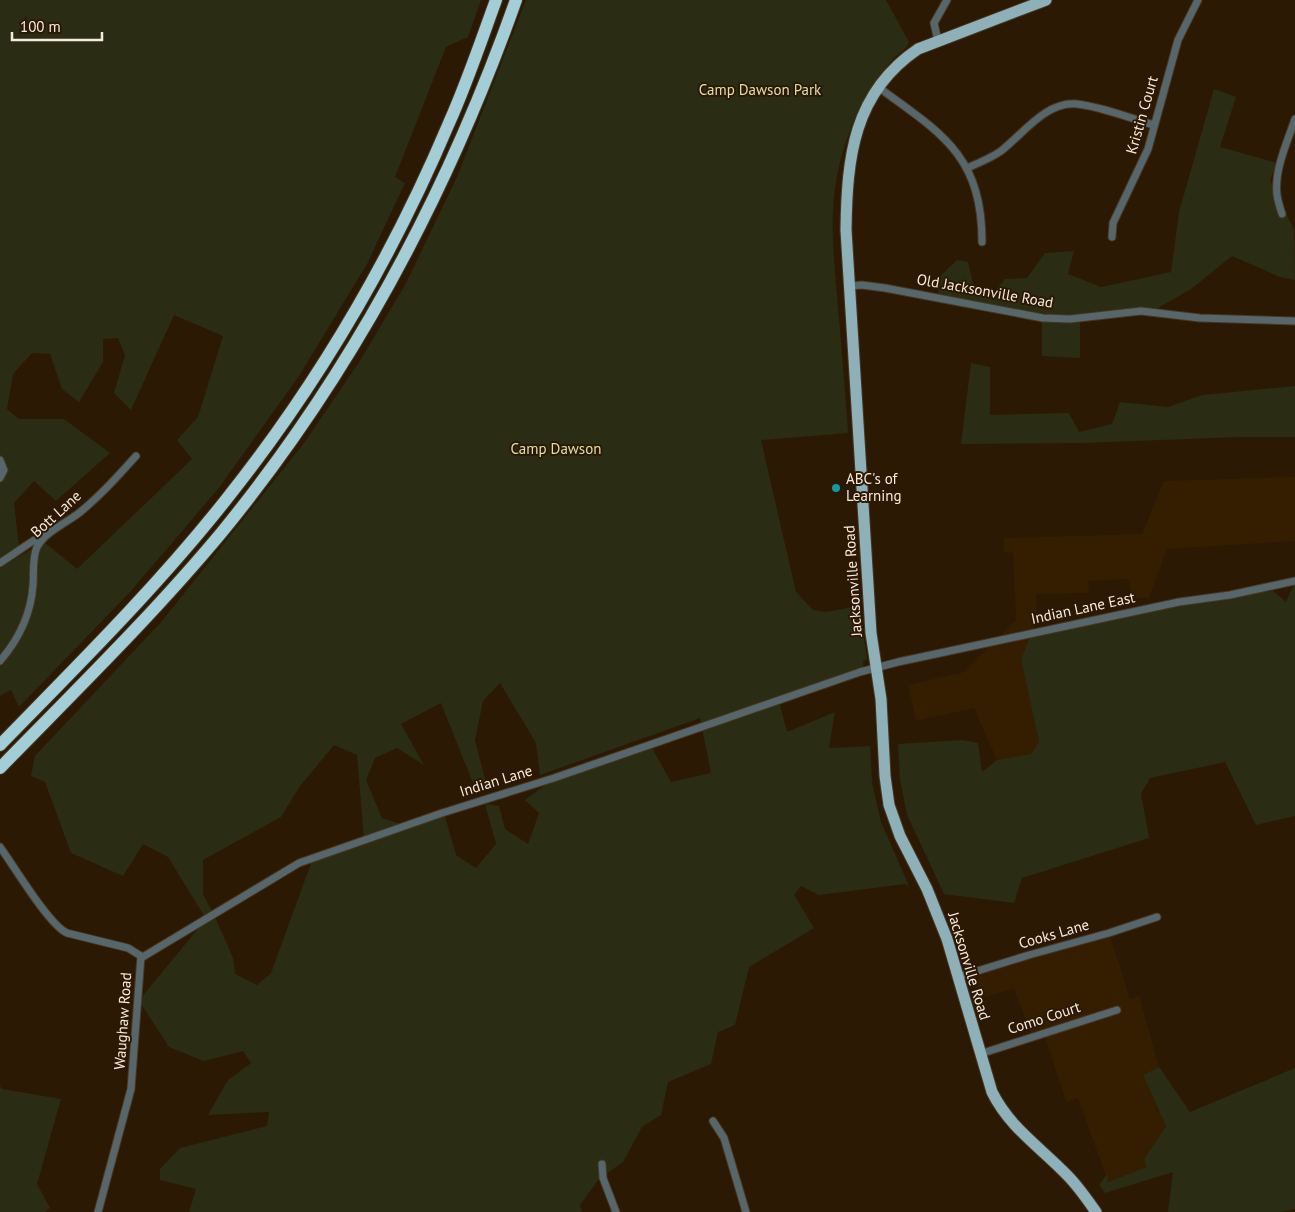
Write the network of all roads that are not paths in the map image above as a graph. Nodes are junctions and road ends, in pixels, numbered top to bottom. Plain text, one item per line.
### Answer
1 (496, 0) edge
2 (516, 0) edge
3 (947, 0) edge
4 (1046, 0) edge
5 (1198, 0) edge
6 (938, 40) junction
7 (878, 88) junction
8 (1295, 119) edge
9 (1154, 124) junction
10 (967, 168) junction
11 (1282, 214) dead end
12 (1112, 237) dead end
13 (982, 242) dead end
14 (850, 286) junction
15 (1295, 321) edge
16 (136, 456) dead end
17 (0, 460) edge
18 (0, 478) edge
19 (58, 527) junction
20 (1, 560) edge
21 (1295, 581) edge
22 (0, 661) edge
23 (877, 667) junction
24 (0, 745) edge
25 (0, 768) edge
26 (0, 847) edge
27 (1157, 917) dead end
28 (141, 958) junction
29 (958, 978) junction
30 (1116, 1010) dead end
31 (980, 1054) junction
32 (713, 1122) dead end
33 (602, 1164) dead end
34 (98, 1212) edge
35 (616, 1212) edge
36 (746, 1212) edge
37 (1096, 1212) edge

1 - 24 highway
2 - 25 highway
3 - 6 street
4 - 6 main road, Jacksonville Road
5 - 9 street, Kristin Court
6 - 7 main road, Jacksonville Road
7 - 10 street
7 - 14 main road, Jacksonville Road
8 - 11 street
9 - 10 street
9 - 12 street, Kristin Court
10 - 13 street
14 - 15 street, Old Jacksonville Road
14 - 23 main road, Jacksonville Road
16 - 19 street, Bott Lane
17 - 18 street
19 - 20 street
19 - 22 street, Bott Lane
21 - 23 street, Indian Lane East
23 - 28 street, Indian Lane
23 - 29 main road, Jacksonville Road
26 - 28 street, Waughaw Road
27 - 29 street, Cooks Lane
28 - 34 street, Waughaw Road
29 - 31 main road, Jacksonville Road
30 - 31 street, Como Court
31 - 37 main road, Jacksonville Road
32 - 36 street
33 - 35 street

